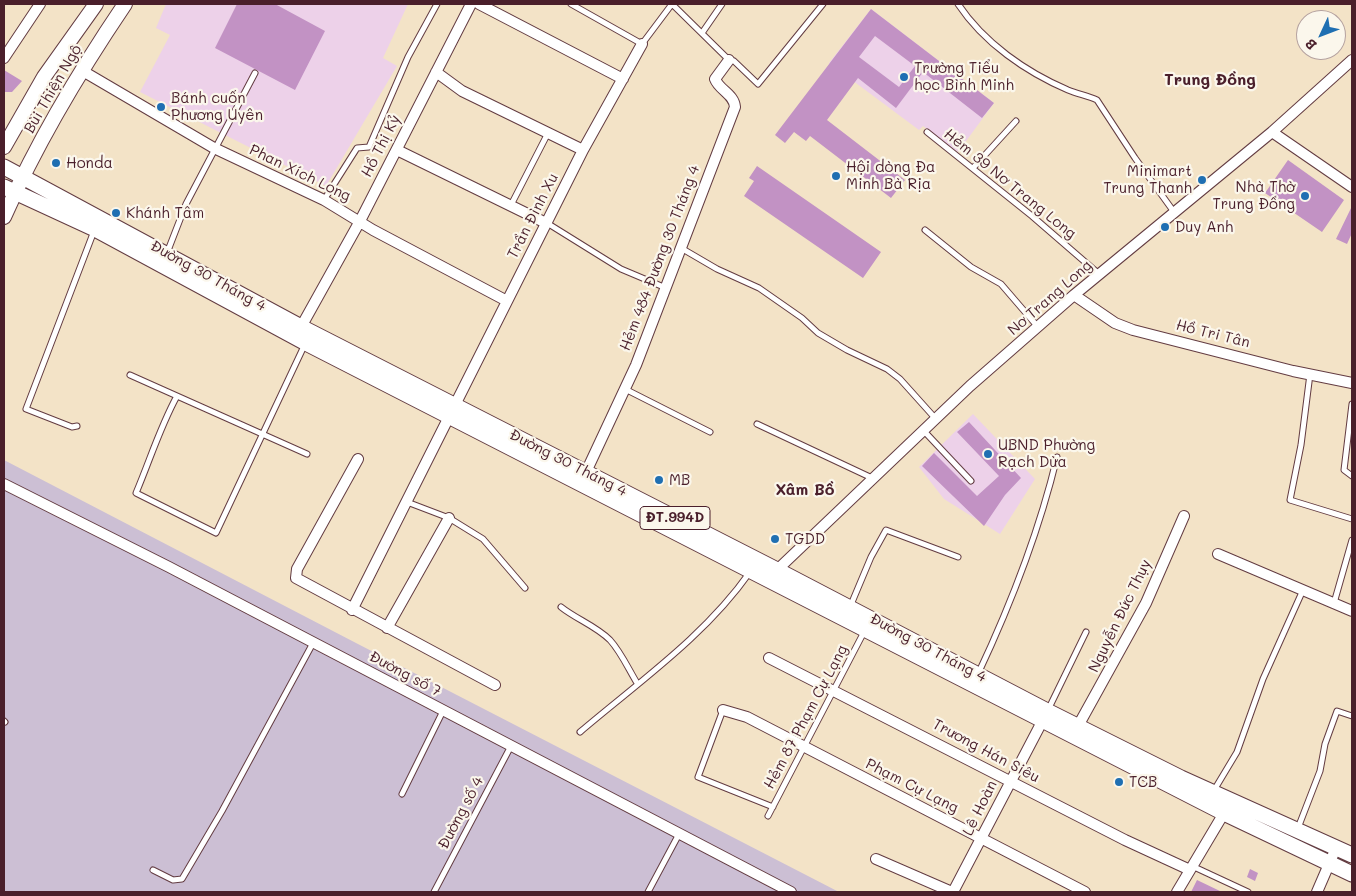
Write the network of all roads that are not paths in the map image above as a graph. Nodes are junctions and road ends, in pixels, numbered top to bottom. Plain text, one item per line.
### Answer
1 (40, 4) edge
2 (96, 4) edge
3 (125, 4) edge
4 (436, 4) edge
5 (471, 4) edge
6 (479, 4) edge
7 (571, 4) edge
8 (672, 4) edge
9 (722, 4) edge
10 (823, 4) edge
11 (958, 4) edge
12 (702, 33) junction
13 (642, 44) junction
14 (4, 58) edge
15 (729, 60) junction
16 (1352, 60) edge
17 (81, 70) junction
18 (436, 72) junction
19 (254, 73) dead end
20 (624, 78) junction
21 (1016, 121) dead end
22 (927, 132) dead end
23 (1272, 132) junction
24 (548, 133) junction
25 (4, 147) edge
26 (214, 148) junction
27 (396, 150) junction
28 (583, 150) junction
29 (4, 167) edge
30 (973, 168) junction
31 (23, 176) junction
32 (1352, 187) edge
33 (9, 190) edge
34 (324, 200) junction
35 (511, 206) junction
36 (1174, 213) junction
37 (4, 217) edge
38 (360, 220) junction
39 (546, 223) junction
40 (95, 229) junction
41 (925, 230) dead end
42 (681, 248) junction
43 (166, 253) junction
44 (1099, 274) junction
45 (666, 288) junction
46 (1074, 295) junction
47 (507, 301) junction
48 (301, 327) junction
49 (1038, 327) junction
50 (306, 343) junction
51 (1310, 374) junction
52 (130, 375) dead end
53 (1352, 383) edge
54 (625, 389) junction
55 (177, 396) junction
56 (1352, 404) edge
57 (453, 411) junction
58 (935, 418) junction
59 (757, 424) dead end
60 (77, 426) dead end
61 (923, 429) junction
62 (710, 432) dead end
63 (263, 434) junction
64 (306, 454) dead end
65 (1057, 457) dead end
66 (358, 459) dead end
67 (586, 472) junction
68 (1352, 476) edge
69 (872, 478) junction
70 (972, 481) dead end
71 (4, 484) edge
72 (407, 502) junction
73 (1184, 516) dead end
74 (449, 518) junction
75 (1352, 519) edge
76 (1352, 540) edge
77 (1218, 554) dead end
78 (958, 557) dead end
79 (753, 565) junction
80 (774, 576) junction
81 (525, 588) dead end
82 (1303, 589) junction
83 (1334, 604) junction
84 (561, 607) dead end
85 (850, 608) junction
86 (352, 610) junction
87 (1352, 611) edge
88 (387, 628) junction
89 (865, 630) junction
90 (1086, 632) dead end
91 (313, 643) junction
92 (769, 658) dead end
93 (978, 674) junction
94 (638, 683) junction
95 (494, 685) dead end
96 (835, 690) junction
97 (443, 710) junction
98 (723, 710) joint
99 (1046, 716) junction
100 (1352, 716) edge
101 (1078, 726) junction
102 (580, 732) dead end
103 (511, 746) junction
104 (804, 747) junction
105 (1010, 781) junction
106 (1213, 792) junction
107 (402, 794) dead end
108 (773, 807) junction
109 (1224, 813) junction
110 (768, 816) dead end
111 (1297, 831) junction
112 (679, 834) junction
113 (982, 839) junction
114 (1336, 848) junction
115 (1352, 855) edge
116 (876, 859) dead end
117 (1330, 865) junction
118 (1191, 868) junction
119 (153, 870) dead end
120 (1352, 874) edge
121 (434, 892) edge
122 (648, 892) edge
123 (791, 892) edge
124 (953, 892) edge
125 (1085, 892) edge
126 (1177, 892) edge
127 (1248, 892) edge
128 (1317, 892) edge

1 - 14 street
2 - 25 main road, Bùi Thiện Ngộ
3 - 17 main road, Bùi Thiện Ngộ
4 - 34 lane
5 - 18 street, Hồ Thị Kỷ
6 - 20 street
7 - 13 lane
8 - 12 lane
8 - 13 lane
9 - 12 lane
10 - 15 lane
11 - 36 lane
12 - 15 lane
13 - 20 street, Trần Đình Xu
15 - 42 street, Hẻm 484 Đường 30 Tháng 4
16 - 23 street, Nơ Trang Long
17 - 26 street, Phan Xích Long
17 - 31 main road, Bùi Thiện Ngộ
18 - 24 street
18 - 27 street, Hồ Thị Kỷ
19 - 26 lane
20 - 28 street, Trần Đình Xu
21 - 30 lane
22 - 30 lane, Hẻm 39 Nơ Trang Long
23 - 32 street
23 - 36 street, Nơ Trang Long
24 - 28 street
24 - 35 lane
26 - 34 street, Phan Xích Long
26 - 43 lane
27 - 35 street
27 - 38 street, Hồ Thị Kỷ
28 - 39 street, Trần Đình Xu
29 - 31 main road, Đường 30 Tháng 4 / ĐT.994D
30 - 44 lane, Hẻm 39 Nơ Trang Long
31 - 33 main road, Bùi Thiện Ngộ
31 - 43 main road, Đường 30 Tháng 4 / ĐT.994D
33 - 37 main road, Bùi Thiện Ngộ
33 - 40 main road, Đường 30 Tháng 4 / ĐT.994D
34 - 38 street, Phan Xích Long
35 - 39 street
36 - 44 street, Nơ Trang Long
38 - 47 street, Phan Xích Long
38 - 48 street, Hồ Thị Kỷ
39 - 45 lane
39 - 47 street, Trần Đình Xu
40 - 50 main road, Đường 30 Tháng 4 / ĐT.994D
40 - 60 lane
41 - 49 lane
42 - 45 street, Hẻm 484 Đường 30 Tháng 4
42 - 58 lane
43 - 48 main road, Đường 30 Tháng 4 / ĐT.994D
44 - 46 street, Nơ Trang Long
45 - 54 street, Hẻm 484 Đường 30 Tháng 4
46 - 49 street, Nơ Trang Long
46 - 51 street, Hồ Tri Tân
47 - 57 street, Trần Đình Xu
48 - 57 main road, Đường 30 Tháng 4 / ĐT.994D
49 - 58 street, Nơ Trang Long
50 - 57 main road, Đường 30 Tháng 4 / ĐT.994D
50 - 63 lane
51 - 53 street, Hồ Tri Tân
51 - 75 lane
52 - 55 lane
54 - 62 lane
54 - 67 street, Hẻm 484 Đường 30 Tháng 4
55 - 63 lane
55 - 63 lane
56 - 68 lane
57 - 67 main road, Đường 30 Tháng 4 / ĐT.994D
57 - 72 street, Trần Đình Xu
57 - 79 main road, Đường 30 Tháng 4 / ĐT.994D
58 - 61 street, Nơ Trang Long
59 - 69 lane
61 - 69 street, Nơ Trang Long
61 - 70 lane
63 - 64 lane
65 - 93 lane
66 - 86 street
67 - 79 main road, Đường 30 Tháng 4 / ĐT.994D
69 - 80 street, Nơ Trang Long
71 - 91 street, Đường số 7
72 - 74 lane
72 - 86 street, Trần Đình Xu
73 - 101 street, Nguyễn Đức Thụy
74 - 81 lane
74 - 88 street
76 - 83 lane
77 - 82 street
78 - 85 lane
79 - 80 main road, Đường 30 Tháng 4 / ĐT.994D
79 - 94 lane
80 - 85 main road, Đường 30 Tháng 4 / ĐT.994D
80 - 89 main road, Đường 30 Tháng 4 / ĐT.994D
82 - 83 street
82 - 106 lane
83 - 87 street
84 - 94 lane
85 - 93 main road, Đường 30 Tháng 4 / ĐT.994D
86 - 88 street
88 - 95 street
89 - 96 lane, Hẻm 87 Phạm Cự Lạng
89 - 99 main road, Đường 30 Tháng 4 / ĐT.994D
90 - 99 lane
91 - 97 street, Đường số 7
91 - 119 lane
92 - 96 street, Trương Hán Siêu
93 - 99 main road, Đường 30 Tháng 4 / ĐT.994D
94 - 102 lane
96 - 104 lane, Hẻm 87 Phạm Cự Lạng
96 - 105 street, Trương Hán Siêu
97 - 103 street, Đường số 7
97 - 107 lane
98 - 104 street, Phạm Cự Lạng
98 - 108 lane
99 - 101 main road, Đường 30 Tháng 4 / ĐT.994D
99 - 105 street, Lê Hoàn
99 - 109 main road, Đường 30 Tháng 4 / ĐT.994D
100 - 111 lane
101 - 106 main road, Đường 30 Tháng 4 / ĐT.994D
103 - 112 street, Đường số 7
103 - 121 lane, Đường số 4
104 - 108 lane, Hẻm 87 Phạm Cự Lạng
104 - 113 street, Phạm Cự Lạng
105 - 113 street, Lê Hoàn
105 - 118 street, Trương Hán Siêu
106 - 111 main road, Đường 30 Tháng 4 / ĐT.994D
108 - 110 lane, Hẻm 87 Phạm Cự Lạng
109 - 117 main road, Đường 30 Tháng 4 / ĐT.994D
109 - 118 street
111 - 114 main road, Đường 30 Tháng 4 / ĐT.994D
112 - 122 lane
112 - 123 street, Đường số 7
113 - 124 street, Lê Hoàn
113 - 125 street, Phạm Cự Lạng
114 - 115 main road, Đường 30 Tháng 4 / ĐT.994D
114 - 117 street
116 - 124 street, Lê Hoàn
117 - 120 main road, Đường 30 Tháng 4 / ĐT.994D
117 - 128 street
118 - 126 street
118 - 127 lane

